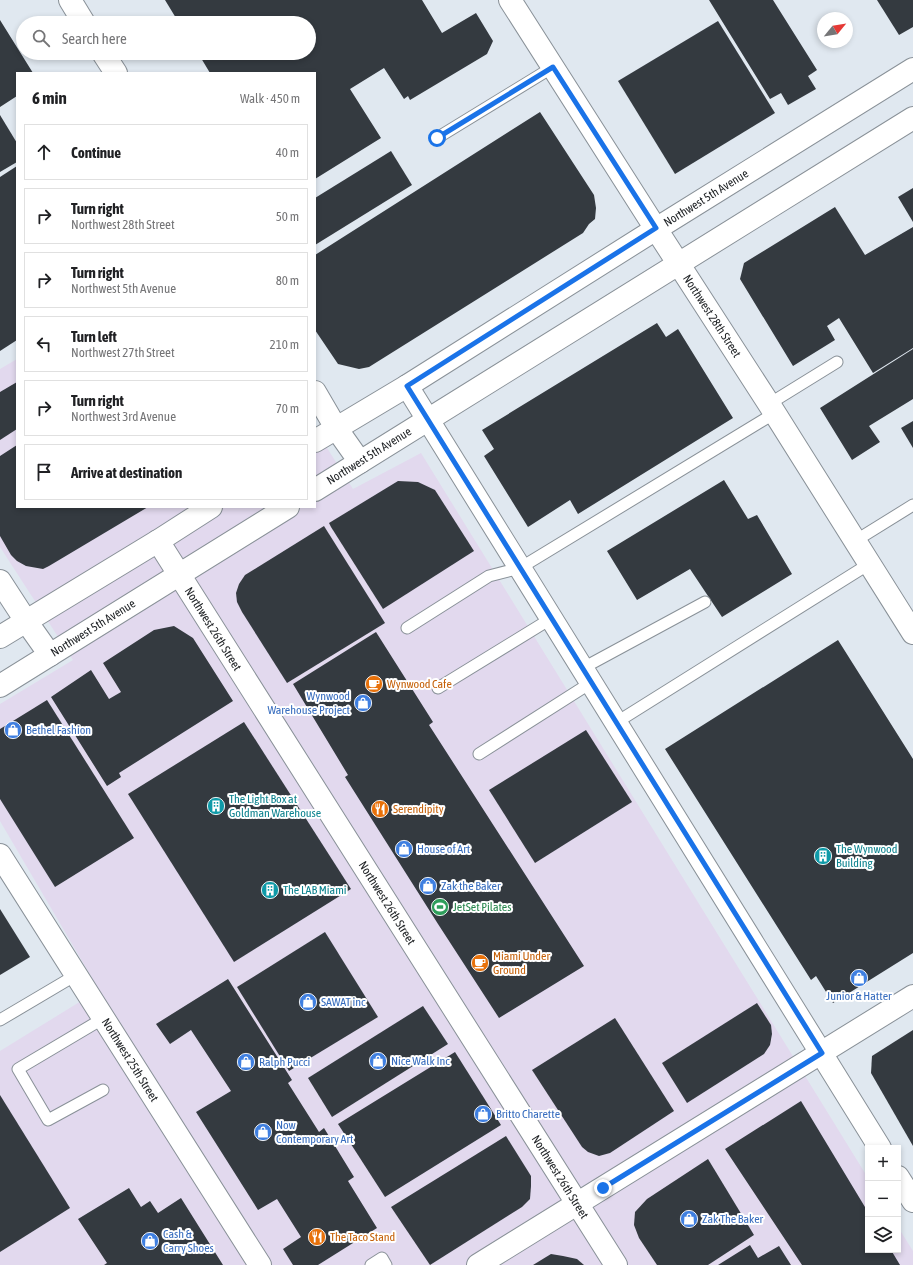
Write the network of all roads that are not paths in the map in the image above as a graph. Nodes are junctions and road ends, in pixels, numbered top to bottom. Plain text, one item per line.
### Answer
1 (70, 0) edge
2 (510, 0) edge
3 (80, 16) edge
4 (108, 60) edge
5 (553, 67) junction
6 (913, 69) edge
7 (115, 72) edge
8 (913, 118) edge
9 (437, 138) dead end
10 (656, 228) junction
11 (679, 264) junction
12 (837, 362) dead end
13 (407, 386) junction
14 (316, 394) edge
15 (772, 408) junction
16 (428, 420) junction
17 (336, 428) junction
18 (316, 440) edge
19 (360, 462) junction
20 (316, 489) edge
21 (913, 504) edge
22 (209, 508) edge
23 (286, 508) edge
24 (158, 541) junction
25 (855, 541) junction
26 (869, 564) junction
27 (520, 568) junction
28 (179, 575) junction
29 (0, 581) edge
30 (705, 602) dead end
31 (552, 618) junction
32 (26, 621) junction
33 (407, 628) dead end
34 (913, 633) edge
35 (0, 637) edge
36 (50, 655) junction
37 (587, 675) junction
38 (0, 686) edge
39 (438, 688) dead end
40 (616, 722) junction
41 (479, 754) dead end
42 (0, 855) edge
43 (76, 975) junction
44 (913, 996) edge
45 (104, 1018) junction
46 (0, 1020) edge
47 (822, 1053) junction
48 (103, 1090) dead end
49 (878, 1145) edge
50 (900, 1181) edge
51 (913, 1201) edge
52 (577, 1204) junction
53 (260, 1265) edge
54 (371, 1265) edge
55 (386, 1265) edge
56 (478, 1265) edge
57 (616, 1265) edge

1 - 3 street
2 - 5 street, Northwest 28th Street
4 - 7 street
5 - 9 lane
5 - 10 street, Northwest 28th Street
6 - 10 street, Northwest 5th Avenue
8 - 11 street, Northwest 5th Avenue
10 - 11 street, Northwest 28th Street
10 - 13 street, Northwest 5th Avenue
11 - 15 street, Northwest 28th Street
11 - 16 street, Northwest 5th Avenue
12 - 15 lane
13 - 16 street
13 - 17 street, Northwest 5th Avenue
14 - 17 street
15 - 25 street, Northwest 28th Street
15 - 27 lane
16 - 19 street, Northwest 5th Avenue
16 - 27 street
17 - 18 street, Northwest 5th Avenue
17 - 19 street
19 - 20 street, Northwest 5th Avenue
21 - 25 lane
22 - 24 street
23 - 28 street, Northwest 5th Avenue
24 - 28 street, Northwest 26th Street
24 - 32 street
25 - 26 street, Northwest 28th Street
26 - 34 street, Northwest 28th Street
26 - 40 lane
27 - 31 street
27 - 33 lane
28 - 36 street, Northwest 5th Avenue
28 - 52 street, Northwest 26th Street
29 - 32 street
30 - 37 lane
31 - 37 street
31 - 39 lane
32 - 35 street
32 - 36 street
36 - 38 street, Northwest 5th Avenue
37 - 40 street
37 - 41 lane
40 - 47 street
42 - 43 street, Northwest 25th Street
43 - 45 street, Northwest 25th Street
43 - 46 lane
44 - 47 street
45 - 48 lane
45 - 53 street, Northwest 25th Street
47 - 49 street
47 - 52 street
50 - 51 street
52 - 56 street
52 - 57 street, Northwest 26th Street
54 - 55 lane

